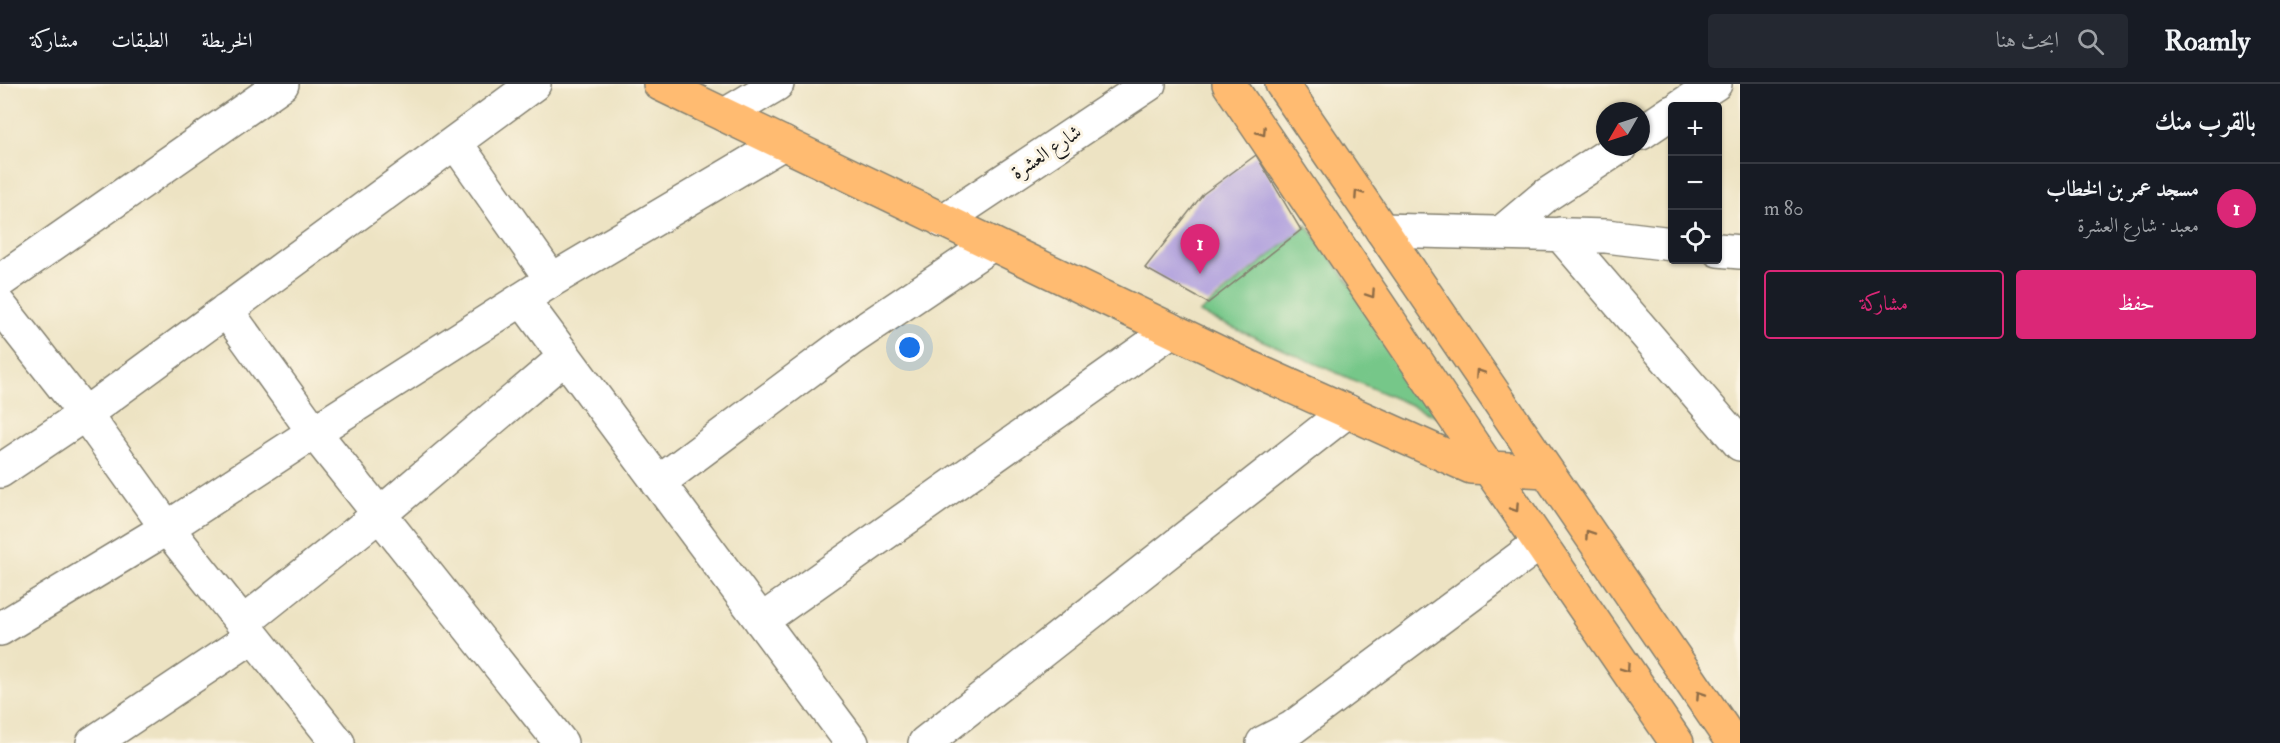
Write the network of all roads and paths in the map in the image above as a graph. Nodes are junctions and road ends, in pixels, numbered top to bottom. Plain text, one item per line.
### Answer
1 (282, 84) edge
2 (534, 84) edge
3 (660, 84) edge
4 (777, 84) edge
5 (1149, 84) edge
6 (1229, 84) edge
7 (1282, 84) edge
8 (1715, 84) edge
9 (1687, 102) edge
10 (725, 115) junction
11 (1668, 115) edge
12 (1650, 127) edge
13 (455, 142) junction
14 (783, 143) junction
15 (1606, 156) edge
16 (943, 220) junction
17 (1382, 230) junction
18 (1501, 233) junction
19 (1560, 234) junction
20 (992, 244) junction
21 (1668, 244) edge
22 (1722, 250) edge
23 (1740, 252) edge
24 (0, 280) edge
25 (552, 280) junction
26 (522, 299) junction
27 (0, 306) edge
28 (226, 310) junction
29 (1172, 330) junction
30 (565, 357) junction
31 (1347, 411) junction
32 (85, 414) junction
33 (314, 432) junction
34 (1740, 444) edge
35 (1488, 467) junction
36 (0, 471) edge
37 (1546, 471) junction
38 (658, 483) junction
39 (380, 514) junction
40 (167, 528) junction
41 (1540, 543) junction
42 (761, 621) junction
43 (0, 629) edge
44 (248, 629) junction
45 (1297, 735) edge
46 (93, 743) edge
47 (338, 743) edge
48 (561, 743) edge
49 (852, 743) edge
50 (925, 743) edge
51 (1263, 743) edge
52 (1677, 743) edge
53 (1733, 743) edge

1 - 24 street
2 - 13 street
3 - 10 main road
4 - 10 street
5 - 16 street, شارع العشرة
6 -> 35 main road
17 -> 7 main road
8 - 9 street
10 - 14 main road
11 - 12 street
13 - 25 street
13 - 28 street
14 - 16 main road
14 - 25 street
15 - 18 street
16 - 20 main road
17 - 18 street
37 -> 17 main road
18 - 19 street
19 - 21 street
19 - 34 street
20 - 29 main road
20 - 38 street
22 - 23 street
25 - 26 street
26 - 30 street
26 - 33 street
27 - 32 street
28 - 32 street
28 - 33 street
29 - 31 main road
29 - 42 street
30 - 38 street
30 - 39 street
31 - 35 main road
31 - 50 street
32 - 36 street
32 - 40 street
33 - 39 street
33 - 40 street
35 - 37 main road
35 -> 41 main road
53 -> 37 main road
38 - 42 street
39 - 44 street
39 - 48 street
40 - 43 street
40 - 44 street
41 - 45 street
41 -> 52 main road
42 - 49 street
44 - 46 street
44 - 47 street
45 - 51 street

